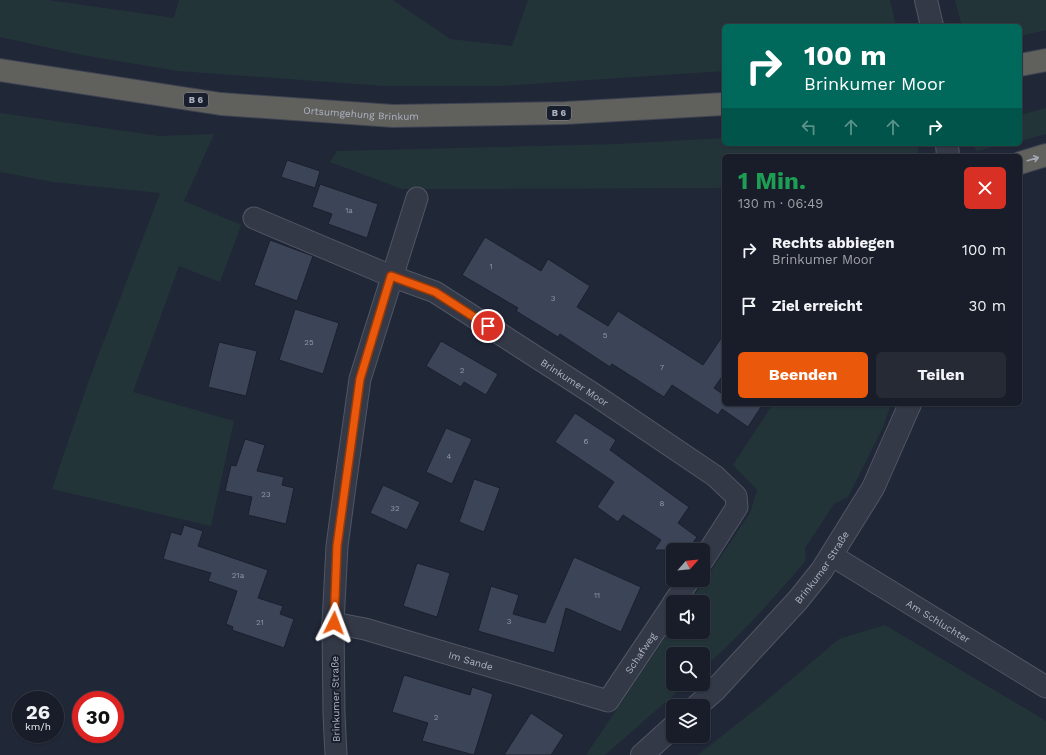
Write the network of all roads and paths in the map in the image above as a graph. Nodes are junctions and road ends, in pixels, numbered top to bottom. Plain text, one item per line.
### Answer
1 (926, 0) edge
2 (932, 24) edge
3 (1046, 60) edge
4 (1022, 65) edge
5 (0, 70) edge
6 (722, 104) edge
7 (1046, 155) edge
8 (1022, 162) edge
9 (417, 198) dead end
10 (254, 218) dead end
11 (391, 276) junction
12 (909, 406) edge
13 (710, 549) edge
14 (831, 555) junction
15 (666, 615) edge
16 (334, 623) junction
17 (1046, 687) edge
18 (705, 699) edge
19 (608, 701) joint
20 (666, 733) edge
21 (336, 755) edge
22 (642, 755) edge

1 - 2 street
3 - 4 highway
5 - 6 highway, Ortsumgehung Brinkum / B 6
8 -> 7 highway
9 - 11 street, Brinkumer Straße
10 - 11 street
11 - 13 street, Brinkumer Moor
11 - 16 street, Brinkumer Straße
12 - 14 street, Brinkumer Straße
14 - 17 street, Am Schluchter
14 - 18 street, Brinkumer Straße
15 - 19 street, Schafweg
16 - 19 street, Im Sande
16 - 21 street, Brinkumer Straße
20 - 22 street

